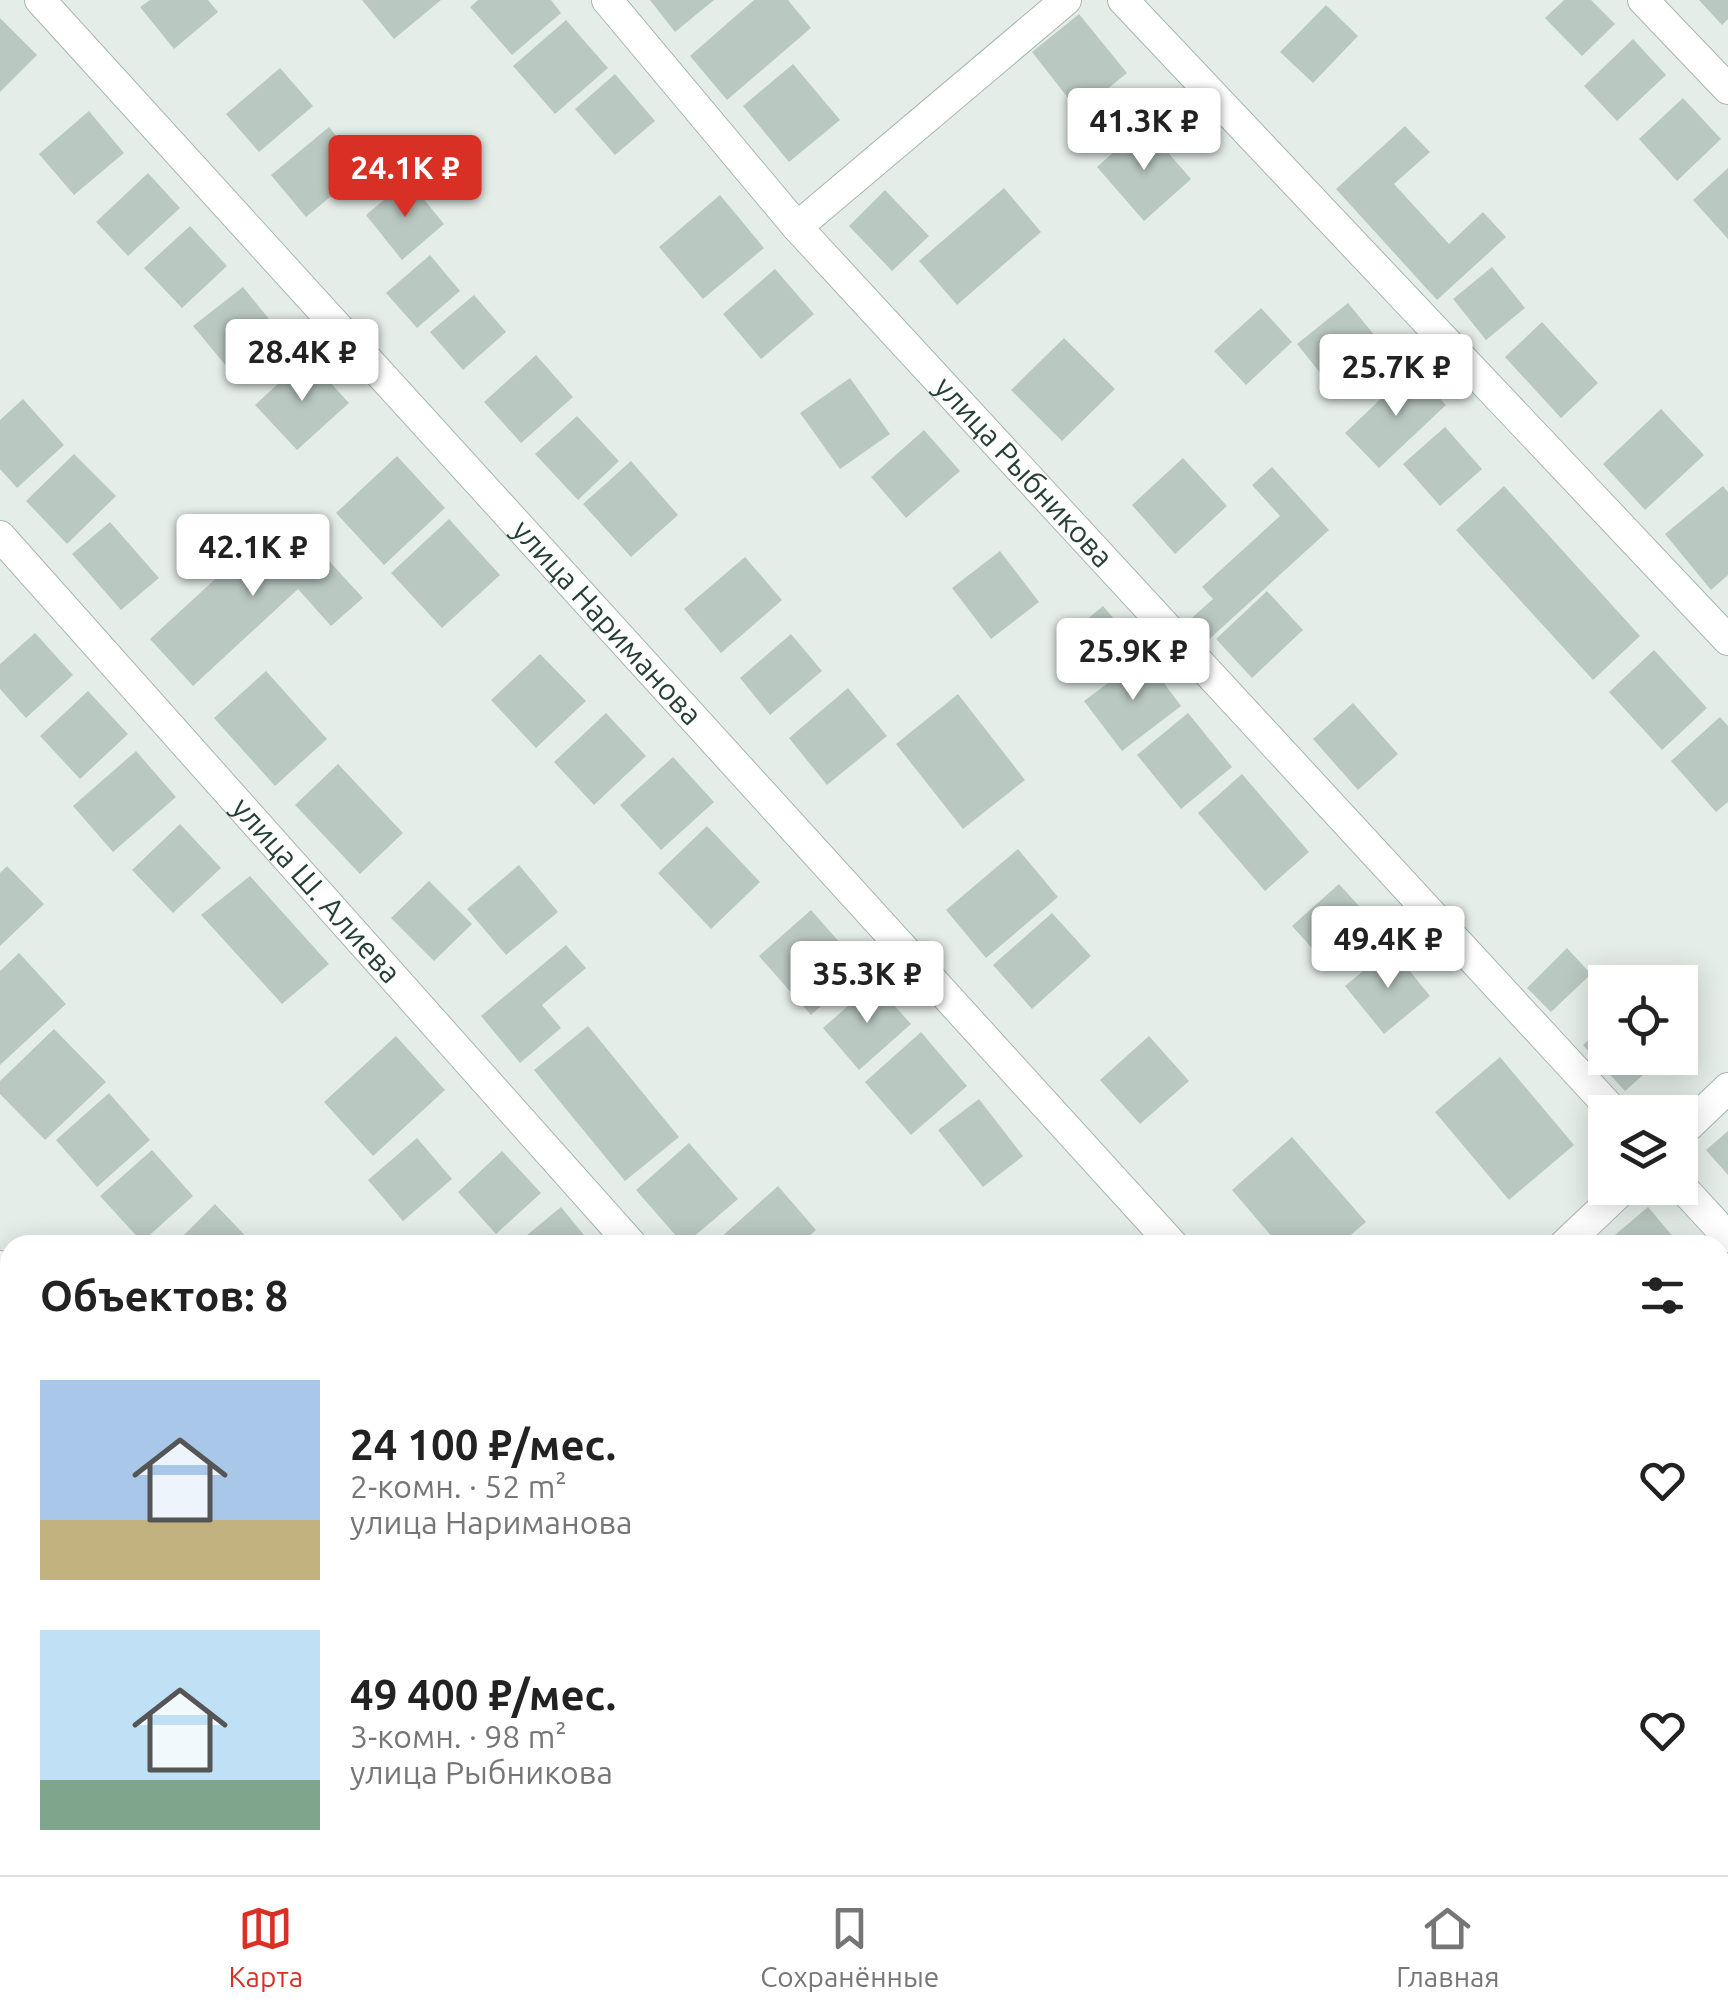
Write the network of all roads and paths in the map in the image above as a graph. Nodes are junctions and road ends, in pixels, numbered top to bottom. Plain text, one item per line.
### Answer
1 (40, 0) edge
2 (607, 0) edge
3 (1066, 0) edge
4 (1123, 0) edge
5 (1643, 0) edge
6 (1728, 89) edge
7 (796, 227) junction
8 (0, 536) edge
9 (1728, 640) edge
10 (1728, 1088) edge
11 (1598, 1095) edge
12 (1698, 1117) edge
13 (1698, 1204) edge
14 (1606, 1205) edge
15 (623, 1235) edge
16 (1164, 1235) edge
17 (1575, 1235) edge
18 (1726, 1235) edge

1 - 16 street, улица Нариманова
2 - 7 street, улица Рыбникова
3 - 7 street
4 - 9 street
5 - 6 street
7 - 11 street, улица Рыбникова
8 - 15 street, улица Ш. Алиева
10 - 12 street
13 - 18 street
14 - 17 street

